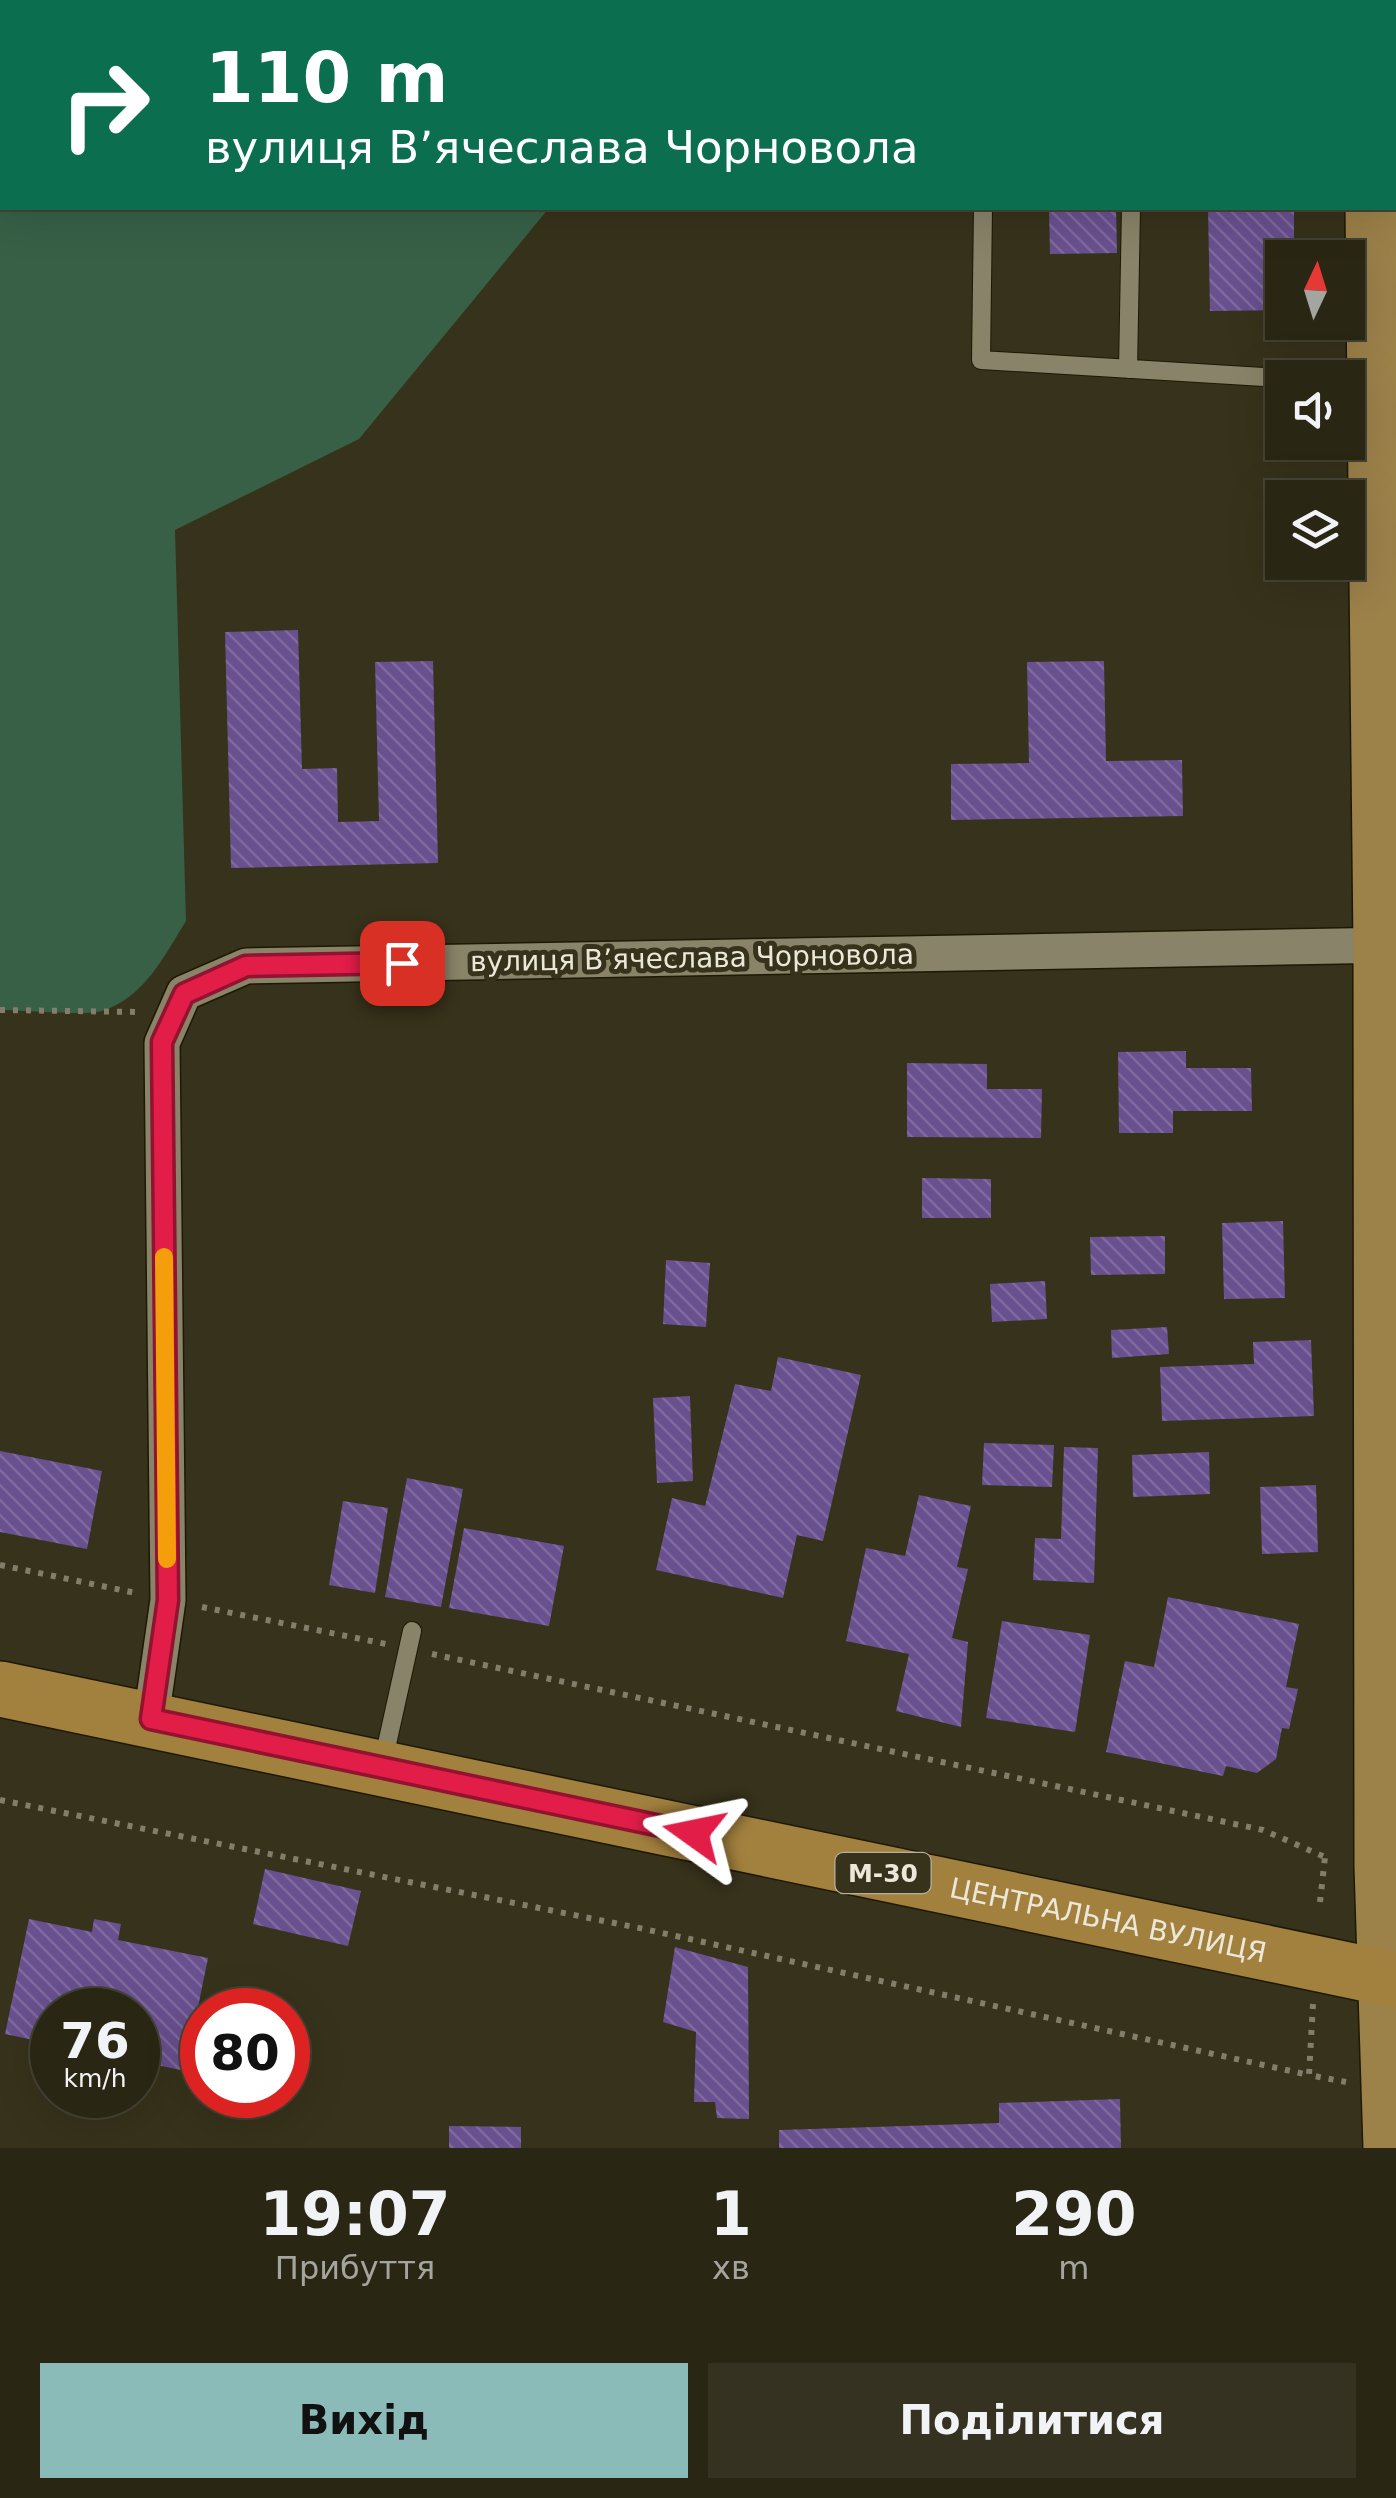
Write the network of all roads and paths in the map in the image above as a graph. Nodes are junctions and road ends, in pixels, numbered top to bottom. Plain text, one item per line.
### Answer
1 (982, 210) edge
2 (1131, 210) edge
3 (1373, 210) edge
4 (1128, 370) junction
5 (1265, 377) edge
6 (1388, 945) edge
7 (0, 1010) edge
8 (176, 1013) junction
9 (0, 1565) edge
10 (168, 1600) junction
11 (410, 1640) junction
12 (0, 1688) edge
13 (151, 1719) junction
14 (382, 1767) junction
15 (0, 1800) edge
16 (1325, 1856) junction
17 (1336, 1858) dead end
18 (1320, 1902) dead end
19 (1390, 1979) edge
20 (1313, 2003) dead end
21 (1309, 2074) junction
22 (1357, 2084) dead end
23 (1391, 2148) edge

1 - 4 lane
2 - 4 lane
3 - 6 main road
4 - 5 lane
6 - 8 street, вулиця Вʼячеслава Чорновола
6 - 19 main road
7 - 8 path
8 - 10 street
9 - 10 path
10 - 11 path
10 - 13 street
11 - 14 lane
11 - 16 path
12 - 13 highway, ЦЕНТРАЛЬНА ВУЛИЦЯ / М-30
13 - 14 highway, ЦЕНТРАЛЬНА ВУЛИЦЯ / М-30
14 - 19 highway, ЦЕНТРАЛЬНА ВУЛИЦЯ / М-30
15 - 21 path
16 - 17 path
16 - 18 path
19 - 23 main road
20 - 21 path
21 - 22 path

